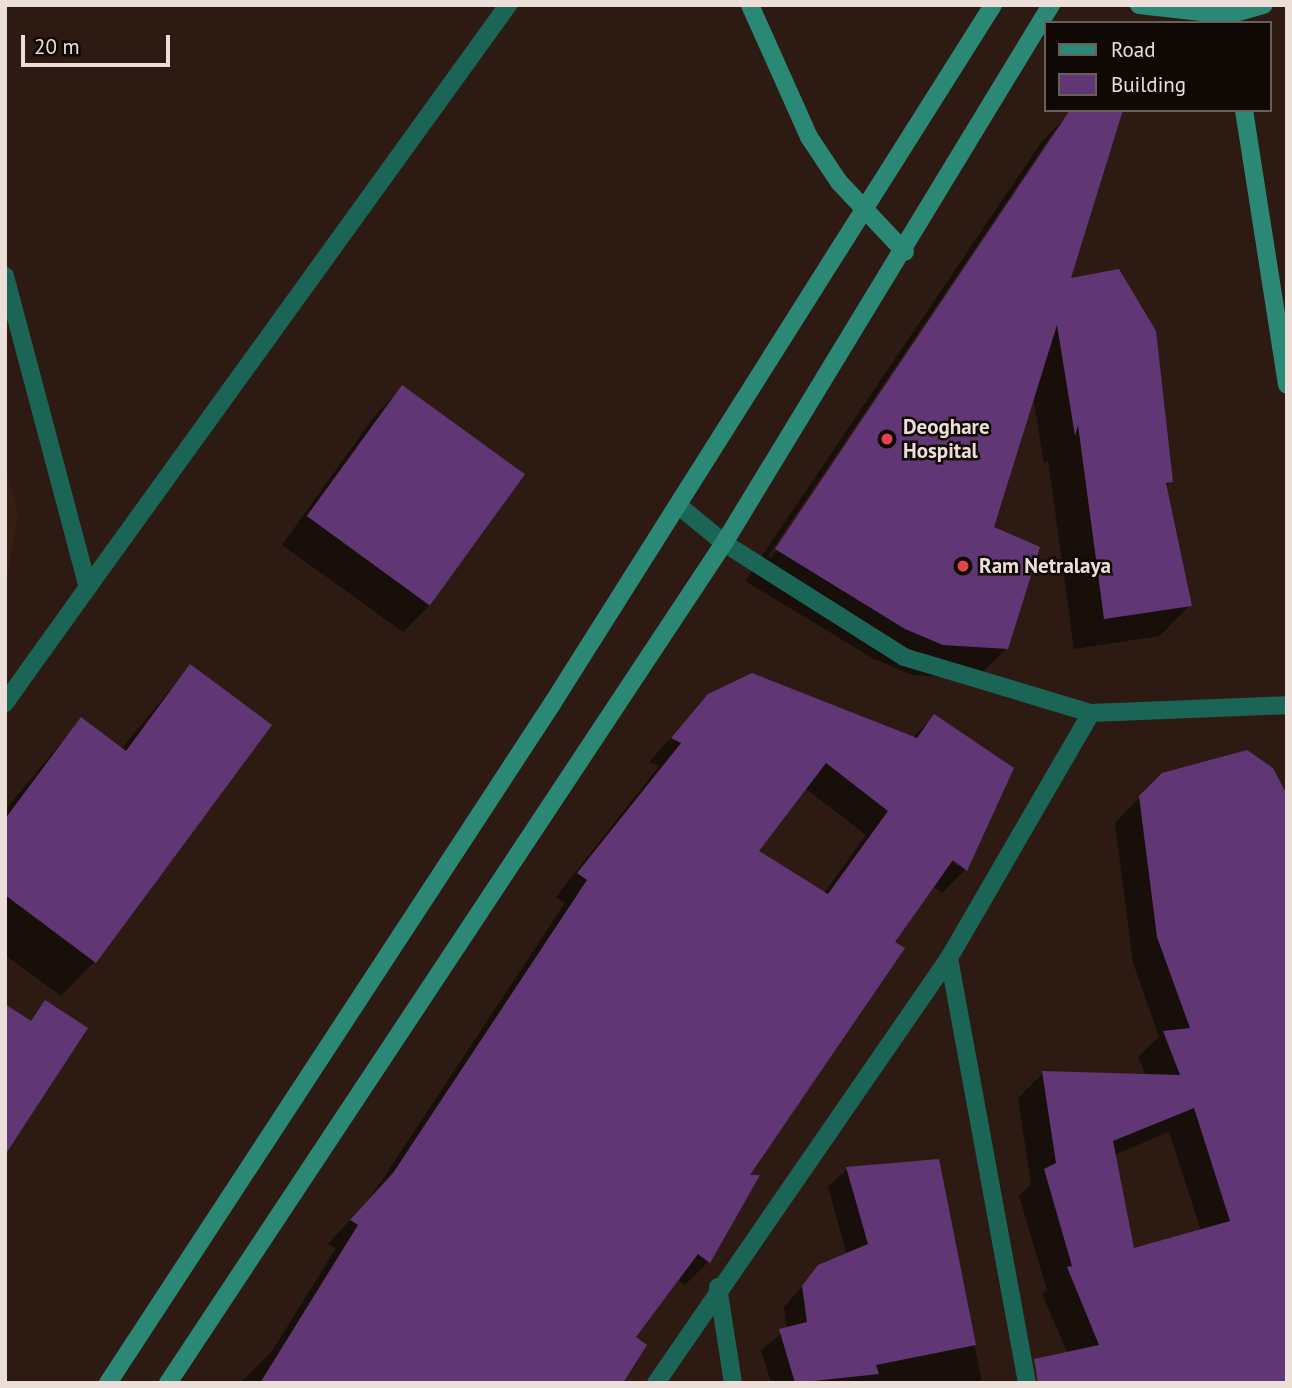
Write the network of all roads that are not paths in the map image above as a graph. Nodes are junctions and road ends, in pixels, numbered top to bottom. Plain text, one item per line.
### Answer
1 (750, 5) edge
2 (993, 5) edge
3 (1051, 5) edge
4 (1139, 5) edge
5 (1264, 5) edge
6 (502, 6) edge
7 (1229, 19) edge
8 (1244, 112) edge
9 (863, 207) junction
10 (905, 252) junction
11 (5, 276) edge
12 (1287, 385) edge
13 (678, 506) junction
14 (724, 543) junction
15 (88, 587) junction
16 (5, 703) edge
17 (1287, 705) edge
18 (1091, 713) junction
19 (949, 958) junction
20 (718, 1287) junction
21 (108, 1383) edge
22 (168, 1383) edge
23 (656, 1383) edge
24 (733, 1383) edge
25 (1027, 1383) edge

1 - 9 main road
2 - 9 main road
3 - 10 main road
4 - 7 main road
5 - 7 main road
6 - 15 street
8 - 12 main road
9 - 10 main road
9 - 13 main road
10 - 14 main road
11 - 15 street
13 - 14 street
13 - 21 main road
14 - 18 street
14 - 22 main road
15 - 16 street
17 - 18 street
18 - 19 street
19 - 20 street
19 - 25 street
20 - 23 street
20 - 24 street

